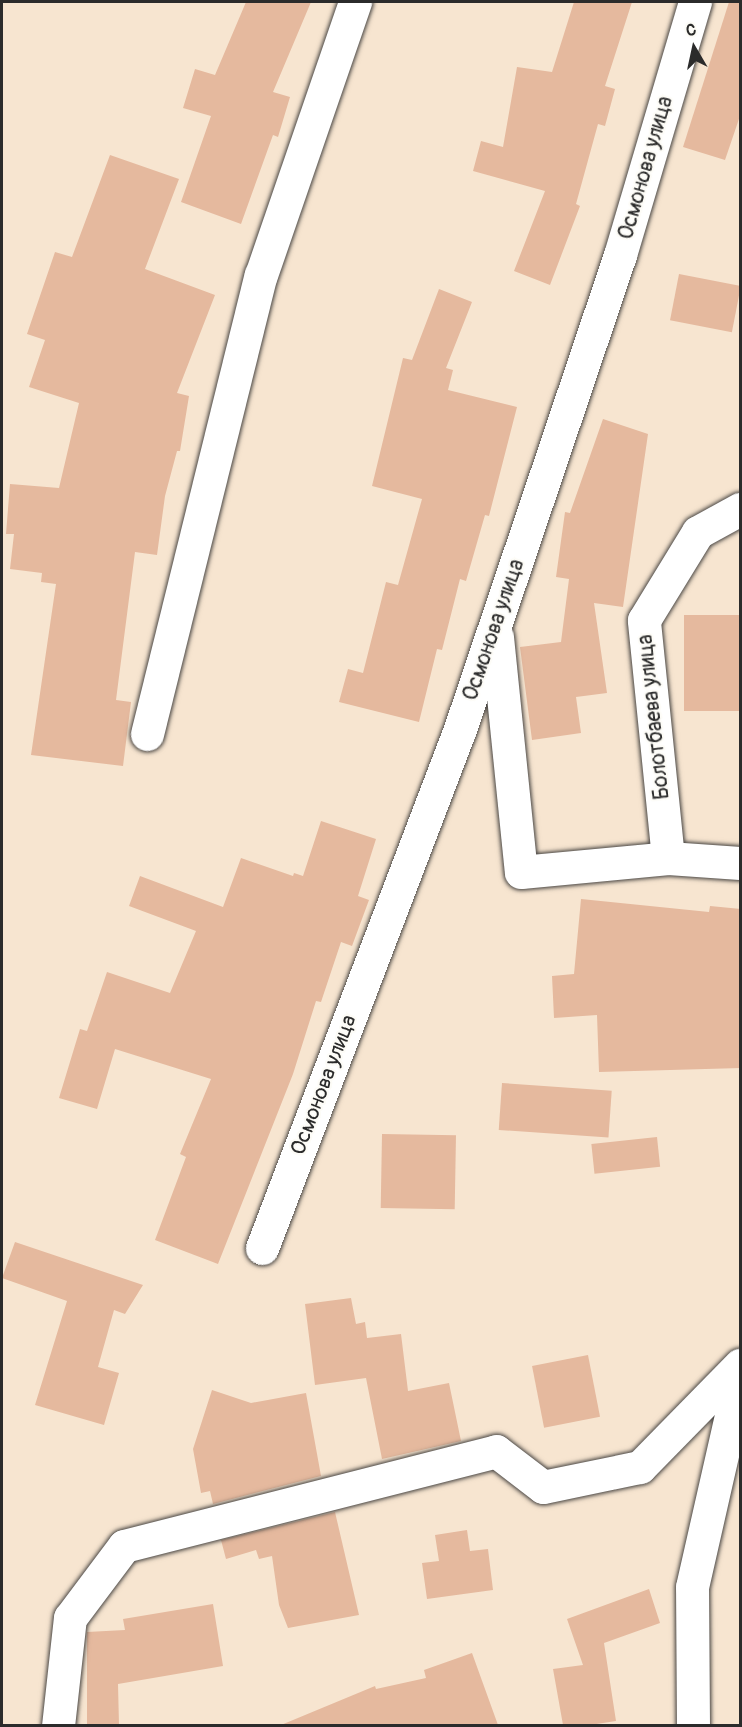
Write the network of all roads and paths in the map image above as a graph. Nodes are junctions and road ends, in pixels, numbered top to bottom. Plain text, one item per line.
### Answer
1 (355, 2) edge
2 (695, 2) edge
3 (741, 509) edge
4 (495, 624) junction
5 (147, 734) dead end
6 (668, 858) junction
7 (741, 863) edge
8 (262, 1248) dead end
9 (741, 1365) edge
10 (741, 1376) edge
11 (58, 1725) edge
12 (693, 1725) edge

1 - 5 street
2 - 4 street, Осмонова улица
3 - 6 street, Болотбаева улица
4 - 6 street
4 - 8 street, Осмонова улица
6 - 7 street
9 - 11 street
10 - 12 street

